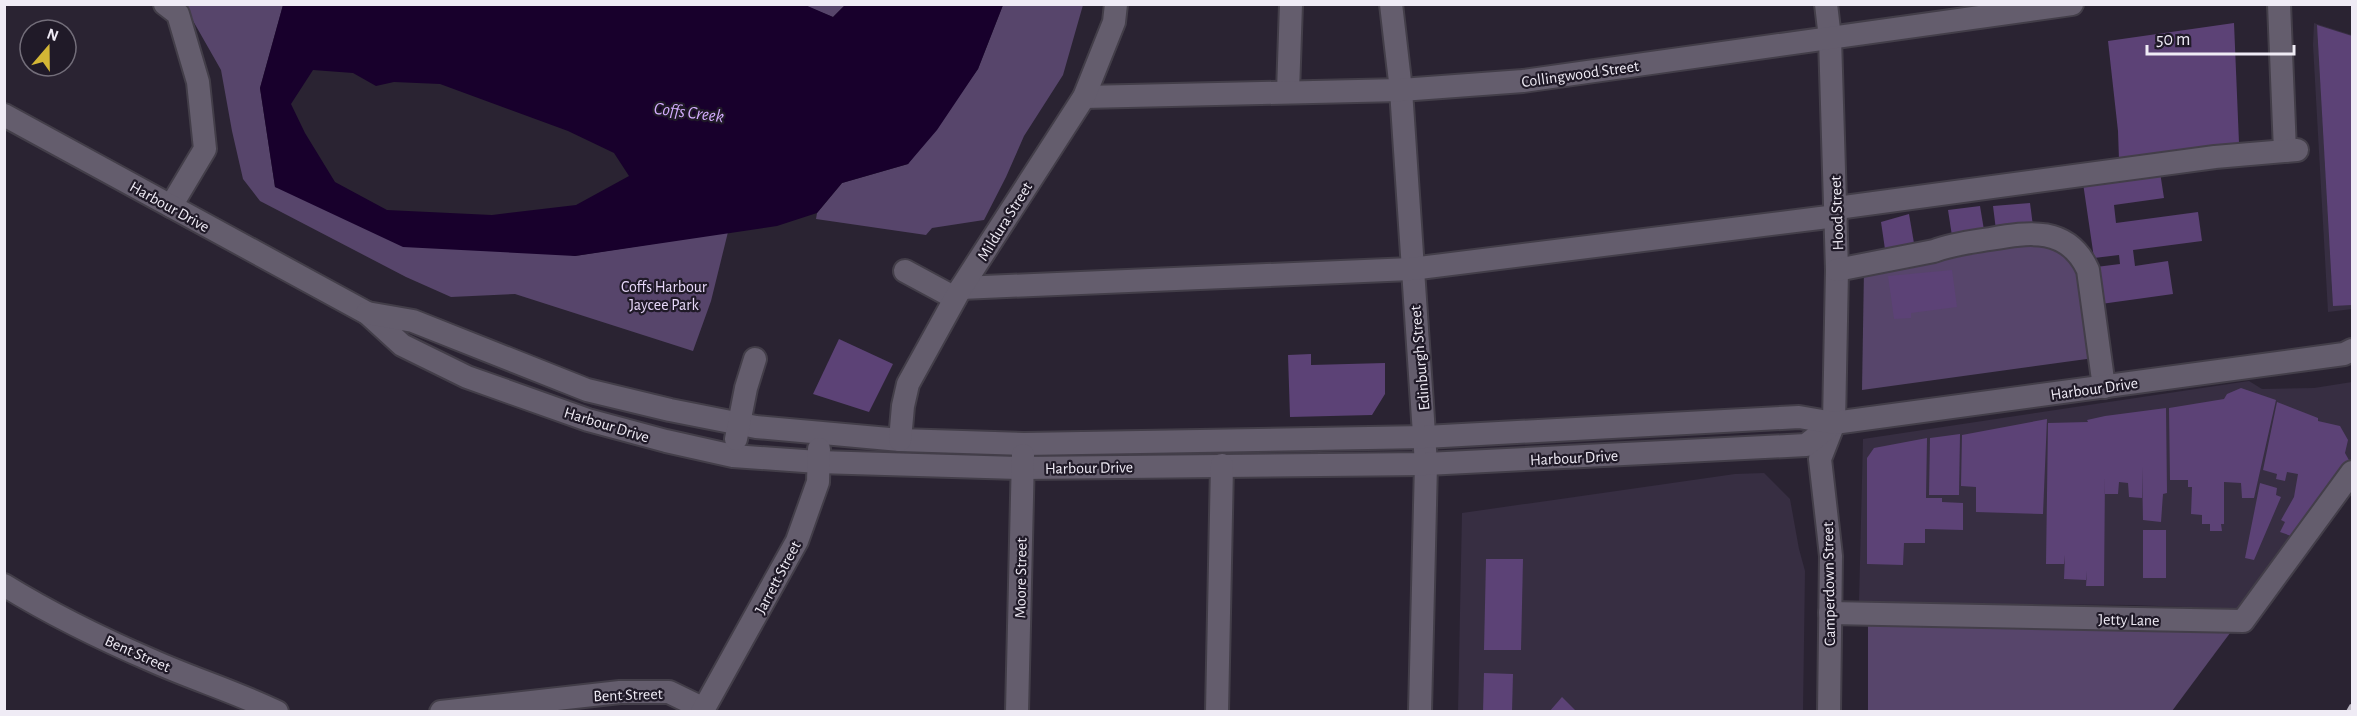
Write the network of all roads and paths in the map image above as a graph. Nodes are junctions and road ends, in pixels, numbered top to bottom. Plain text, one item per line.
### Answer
1 (165, 4) edge
2 (1116, 4) edge
3 (1291, 4) edge
4 (1391, 4) edge
5 (1826, 4) edge
6 (2072, 4) edge
7 (2279, 4) edge
8 (1830, 38) junction
9 (1401, 90) junction
10 (1288, 92) junction
11 (1084, 97) junction
12 (4, 115) edge
13 (171, 206) junction
14 (1837, 212) junction
15 (1412, 268) junction
16 (1837, 270) junction
17 (905, 271) dead end
18 (958, 293) junction
19 (367, 313) junction
20 (2352, 350) edge
21 (755, 359) dead end
22 (2104, 387) junction
23 (1834, 423) junction
24 (739, 424) junction
25 (820, 432) junction
26 (1425, 437) junction
27 (900, 440) junction
28 (1024, 444) junction
29 (733, 456) junction
30 (818, 462) junction
31 (1426, 464) junction
32 (1222, 465) junction
33 (1022, 468) junction
34 (2352, 472) edge
35 (4, 585) edge
36 (1830, 613) junction
37 (703, 710) edge
38 (277, 711) edge
39 (441, 711) edge
40 (1017, 711) edge
41 (1217, 711) edge
42 (1420, 711) edge
43 (1828, 711) edge

1 - 13 street
2 - 11 street, Mildura Street
3 - 10 street
4 - 9 street, Edinburgh Street
5 - 8 street, Hood Street
6 - 8 street, Collingwood Street
7 - 14 street
8 - 9 street, Collingwood Street
8 - 14 street, Hood Street
9 - 10 street, Collingwood Street
9 - 15 street, Edinburgh Street
10 - 11 street, Collingwood Street
11 - 18 street, Mildura Street
12 - 13 street, Harbour Drive
13 - 19 street, Harbour Drive
14 - 15 street
14 - 16 street, Hood Street
15 - 18 street
15 - 26 street, Edinburgh Street
16 - 22 street
16 - 23 street, Hood Street
17 - 18 street
18 - 27 street, Mildura Street
19 - 24 street, Harbour Drive
19 - 29 street, Harbour Drive
20 - 22 street, Harbour Drive
21 - 24 street
22 - 23 street, Harbour Drive
23 - 26 street, Harbour Drive
23 - 31 street, Harbour Drive
23 - 36 street, Camperdown Street
24 - 25 street, Harbour Drive
24 - 29 street
25 - 27 street, Harbour Drive
25 - 30 street, Jarrett Street
26 - 28 street, Harbour Drive
26 - 31 street, Edinburgh Street
27 - 28 street, Harbour Drive
28 - 33 street, Moore Street
29 - 30 street, Harbour Drive
30 - 33 street, Harbour Drive
30 - 37 street, Jarrett Street
31 - 32 street, Harbour Drive
31 - 42 street, Edinburgh Street
32 - 33 street, Harbour Drive
32 - 41 street
33 - 40 street, Moore Street
34 - 36 street, Jetty Lane
35 - 38 street, Bent Street
36 - 43 street, Camperdown Street
37 - 39 street, Bent Street

